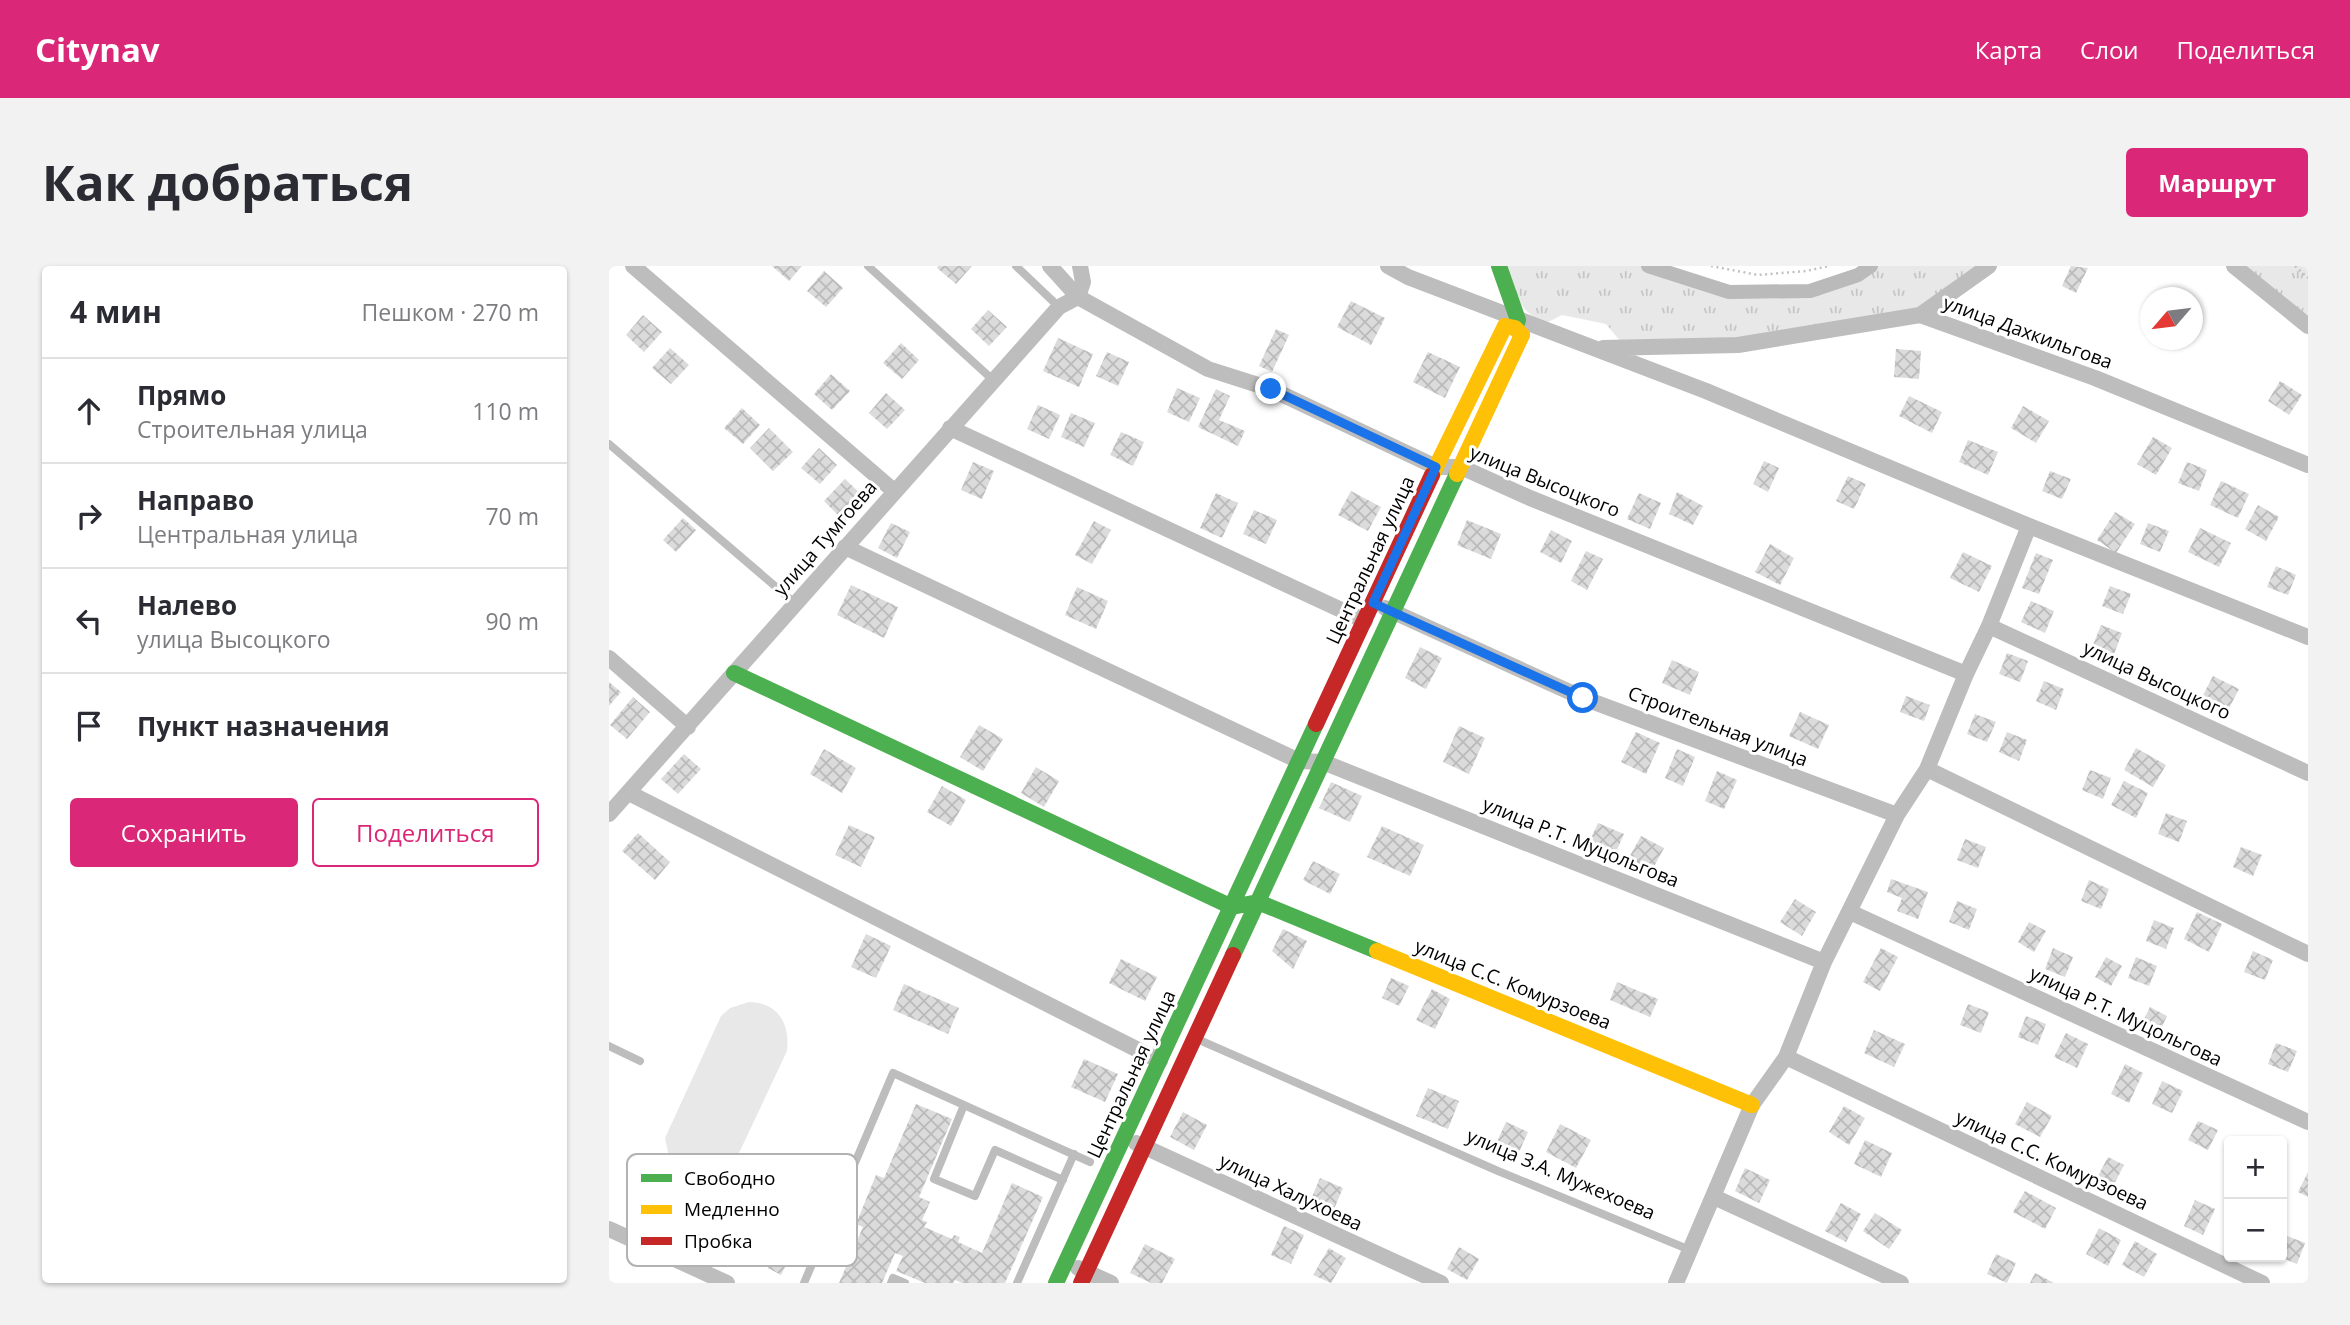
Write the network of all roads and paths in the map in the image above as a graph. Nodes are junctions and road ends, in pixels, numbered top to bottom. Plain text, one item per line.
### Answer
1 (633, 266) edge
2 (868, 266) edge
3 (1016, 266) edge
4 (1050, 266) edge
5 (1080, 266) edge
6 (1388, 266) edge
7 (1499, 266) edge
8 (1711, 266) edge
9 (1829, 266) edge
10 (1989, 266) edge
11 (2234, 266) edge
12 (2295, 266) edge
13 (2308, 278) edge
14 (1078, 297) junction
15 (1059, 307) junction
16 (1920, 315) junction
17 (1517, 324) junction
18 (2308, 326) edge
19 (1595, 348) junction
20 (993, 380) junction
21 (950, 428) junction
22 (609, 444) edge
23 (2308, 465) edge
24 (1436, 467) junction
25 (1461, 467) junction
26 (894, 491) junction
27 (2029, 526) junction
28 (845, 547) junction
29 (1373, 603) junction
30 (796, 604) junction
31 (1393, 612) junction
32 (1365, 621) junction
33 (1989, 626) junction
34 (2308, 636) edge
35 (609, 658) edge
36 (734, 673) junction
37 (1966, 674) junction
38 (688, 727) junction
39 (1300, 761) junction
40 (1323, 762) junction
41 (1927, 769) junction
42 (2308, 773) edge
43 (628, 793) junction
44 (609, 814) edge
45 (1897, 815) junction
46 (1258, 901) junction
47 (1232, 907) junction
48 (1850, 912) junction
49 (2308, 954) edge
50 (1824, 962) junction
51 (1175, 1029) junction
52 (1195, 1038) junction
53 (609, 1046) edge
54 (1786, 1057) junction
55 (640, 1061) dead end
56 (1160, 1061) junction
57 (964, 1105) junction
58 (1752, 1105) junction
59 (2308, 1122) edge
60 (1124, 1137) junction
61 (1144, 1147) junction
62 (1074, 1154) junction
63 (857, 1160) edge
64 (1090, 1162) dead end
65 (1063, 1180) junction
66 (1714, 1197) junction
67 (609, 1228) edge
68 (627, 1236) edge
69 (1690, 1251) junction
70 (1066, 1263) junction
71 (691, 1266) edge
72 (1084, 1277) edge
73 (727, 1283) edge
74 (891, 1283) edge
75 (905, 1283) edge
76 (1017, 1283) edge
77 (1056, 1283) edge
78 (1111, 1283) edge
79 (1441, 1283) edge
80 (1676, 1283) edge
81 (1901, 1283) edge
82 (2262, 1283) edge

1 - 26 street
2 - 20 lane
3 - 15 lane
4 - 14 street, улица Высоцкого
5 - 14 street
6 - 17 street
7 - 17 street
8 - 9 path
10 - 16 street
11 - 18 street
12 - 13 path
14 - 15 street, улица Тумгоева
14 - 24 street, улица Высоцкого
15 - 20 street, улица Тумгоева
16 - 19 street, улица Дахкильгова
16 - 23 street, улица Дахкильгова
17 - 19 street
17 - 24 street, Центральная улица
17 - 25 street
19 - 27 street
20 - 21 street, улица Тумгоева
21 - 26 street, улица Тумгоева
21 - 32 street
22 - 30 lane
24 - 25 street, улица Высоцкого
24 - 29 street, Центральная улица
25 - 31 street
25 - 37 street, улица Высоцкого
26 - 28 street, улица Тумгоева
27 - 33 street
27 - 34 street
28 - 30 street, улица Тумгоева
28 - 39 street
29 - 31 street, Строительная улица
29 - 32 street, Центральная улица
30 - 36 street, улица Тумгоева
31 - 40 street
31 - 45 street, Строительная улица
32 - 39 street, Центральная улица
33 - 37 street
33 - 42 street, улица Высоцкого
35 - 38 street
36 - 38 street, улица Тумгоева
36 - 47 street
37 - 41 street
38 - 43 street, улица Тумгоева
39 - 40 street, улица Р.Т. Муцольгова
39 - 47 street, Центральная улица
40 - 46 street
40 - 50 street, улица Р.Т. Муцольгова
41 - 45 street
41 - 49 street
43 - 44 street, улица Тумгоева
43 - 56 street
45 - 48 street
46 - 47 street
46 - 52 street
46 - 58 street, улица С.С. Комурзоева
47 - 51 street, Центральная улица
48 - 50 street
48 - 59 street, улица Р.Т. Муцольгова
50 - 54 street
51 - 52 lane, улица З.А. Мужехоева
51 - 56 street, Центральная улица
52 - 61 street
52 - 69 lane, улица З.А. Мужехоева
53 - 55 lane
54 - 58 street
54 - 82 street, улица С.С. Комурзоева
56 - 60 street, Центральная улица
57 - 62 lane
57 - 63 lane
57 - 65 lane
58 - 66 street
60 - 61 street, улица Халухоева
60 - 70 street, Центральная улица
61 - 72 street
61 - 79 street, улица Халухоева
62 - 64 lane
62 - 65 lane
65 - 76 lane
66 - 69 street
66 - 81 street
67 - 68 street
69 - 80 street
70 - 72 street
70 - 77 street, Центральная улица
71 - 73 street
72 - 78 street
74 - 75 lane

